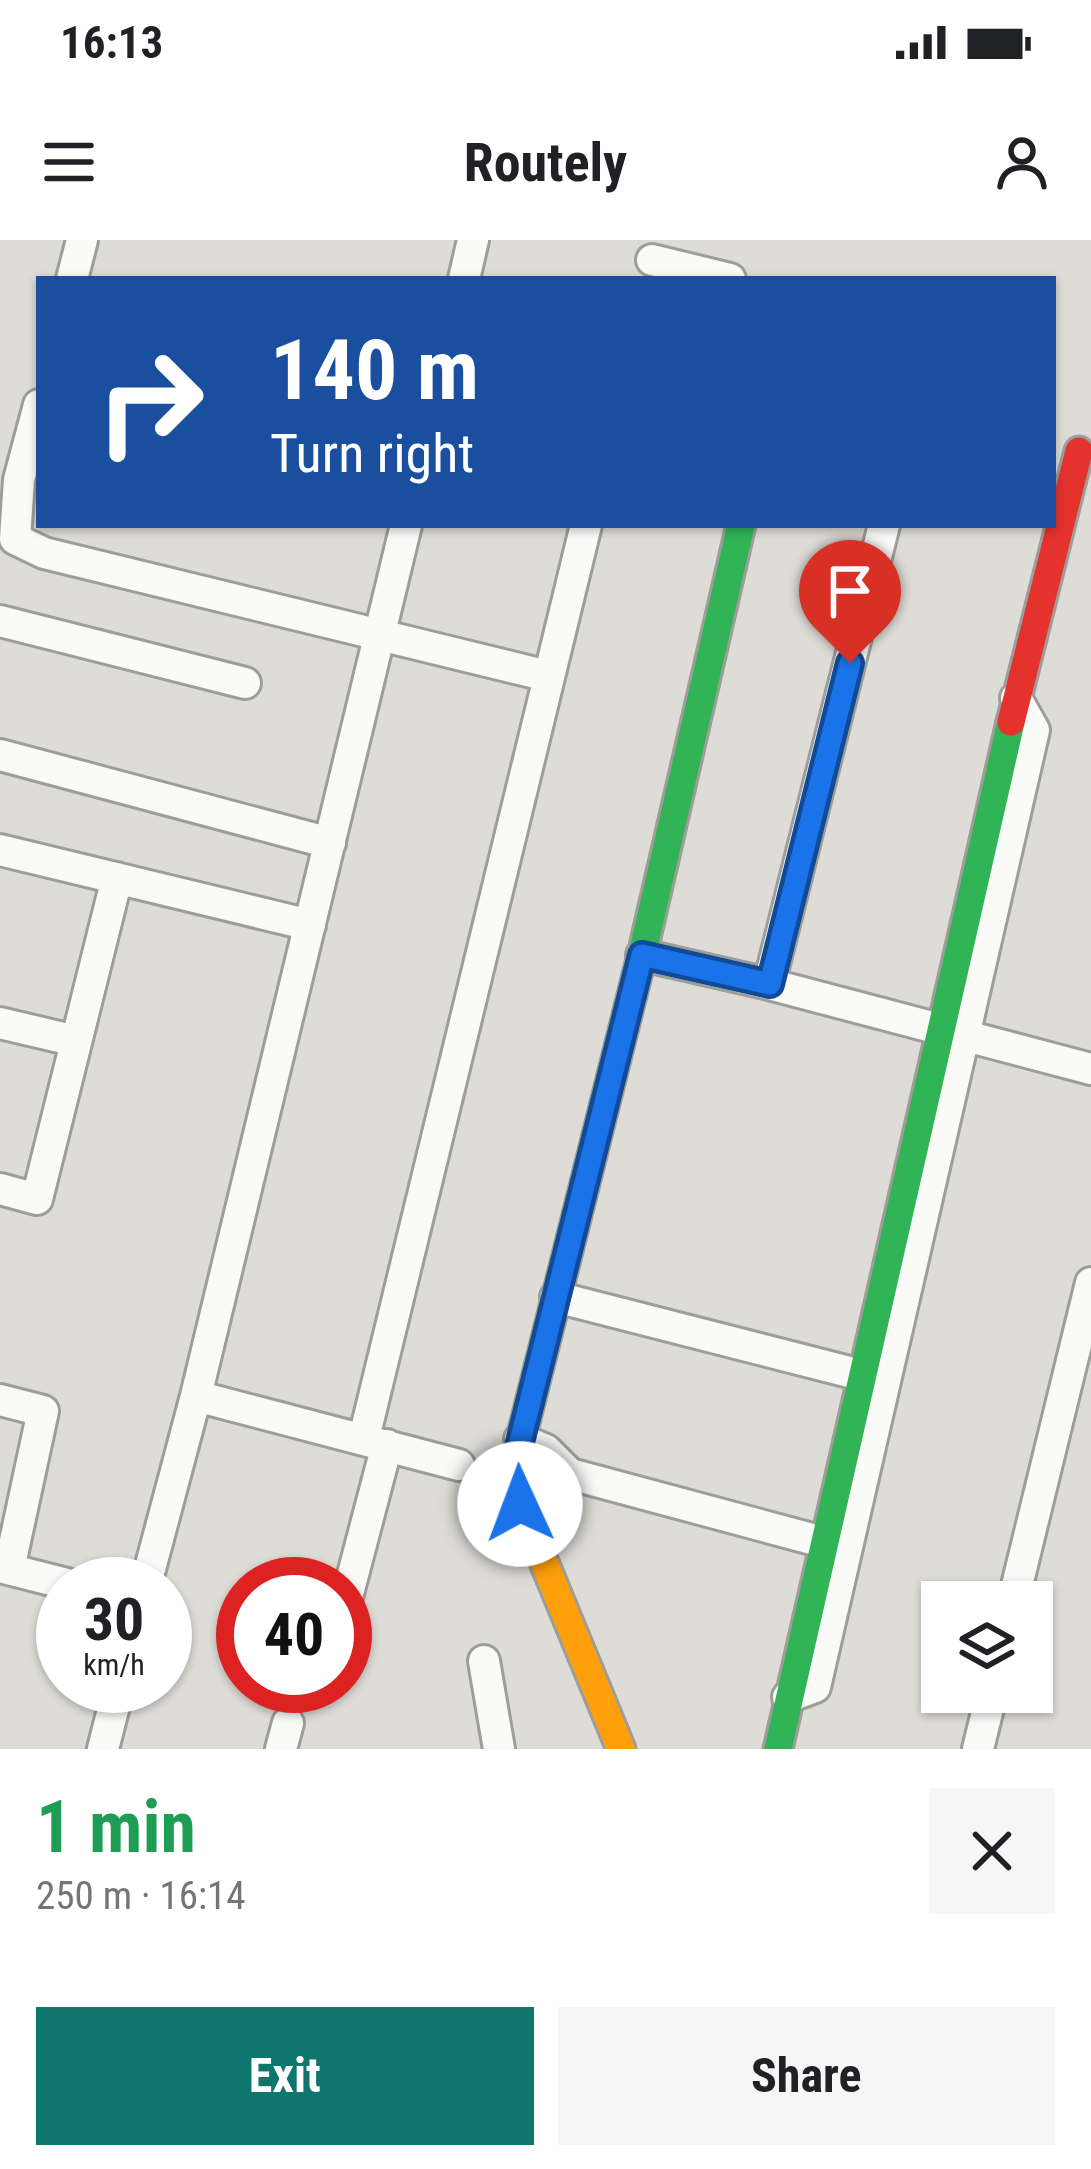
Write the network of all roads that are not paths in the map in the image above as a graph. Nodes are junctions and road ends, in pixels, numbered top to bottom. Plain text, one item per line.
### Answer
1 (82, 240) edge
2 (473, 240) edge
3 (652, 260) edge
4 (73, 276) edge
5 (465, 276) edge
6 (718, 276) edge
7 (36, 417) edge
8 (1074, 450) edge
9 (1056, 527) edge
10 (405, 528) edge
11 (585, 528) edge
12 (740, 528) edge
13 (883, 528) edge
14 (1056, 528) edge
15 (0, 622) edge
16 (380, 634) junction
17 (548, 676) junction
18 (244, 683) dead end
19 (1016, 698) joint
20 (0, 755) edge
21 (330, 844) junction
22 (0, 850) edge
23 (117, 878) junction
24 (310, 925) junction
25 (642, 955) junction
26 (770, 984) junction
27 (0, 1023) edge
28 (953, 1032) junction
29 (76, 1041) junction
30 (1091, 1069) edge
31 (0, 1189) edge
32 (1091, 1283) edge
33 (556, 1298) junction
34 (861, 1375) junction
35 (196, 1396) junction
36 (0, 1400) edge
37 (520, 1439) junction
38 (375, 1442) junction
39 (459, 1465) dead end
40 (823, 1542) junction
41 (153, 1557) edge
42 (354, 1557) edge
43 (4, 1568) edge
44 (36, 1576) edge
45 (1018, 1581) edge
46 (484, 1661) dead end
47 (788, 1697) junction
48 (112, 1713) edge
49 (987, 1713) edge
50 (103, 1749) edge
51 (499, 1749) edge
52 (621, 1749) edge
53 (778, 1749) edge
54 (978, 1749) edge

1 - 4 street
2 - 5 street
3 - 6 street
7 - 16 street
8 - 9 street
10 - 16 street
11 - 17 street
12 - 25 street
13 - 26 street
14 - 19 street
15 - 18 street
16 - 17 street
16 - 21 street
17 - 38 street
19 - 28 street
20 - 21 street
21 - 24 street
22 - 23 street
23 - 24 street
23 - 29 street
24 - 35 street
25 - 26 street
25 - 33 street
26 - 28 street
27 - 29 street
28 - 30 street
28 - 34 street
28 - 47 street
29 - 31 street
32 - 45 street
33 - 34 street
33 - 37 street
34 - 40 street
35 - 38 street
35 - 41 street
36 - 43 street
37 - 40 street
37 - 52 street
38 - 39 street
38 - 42 street
40 - 47 street
43 - 44 street
46 - 51 street
47 - 53 street
48 - 50 street
49 - 54 street

